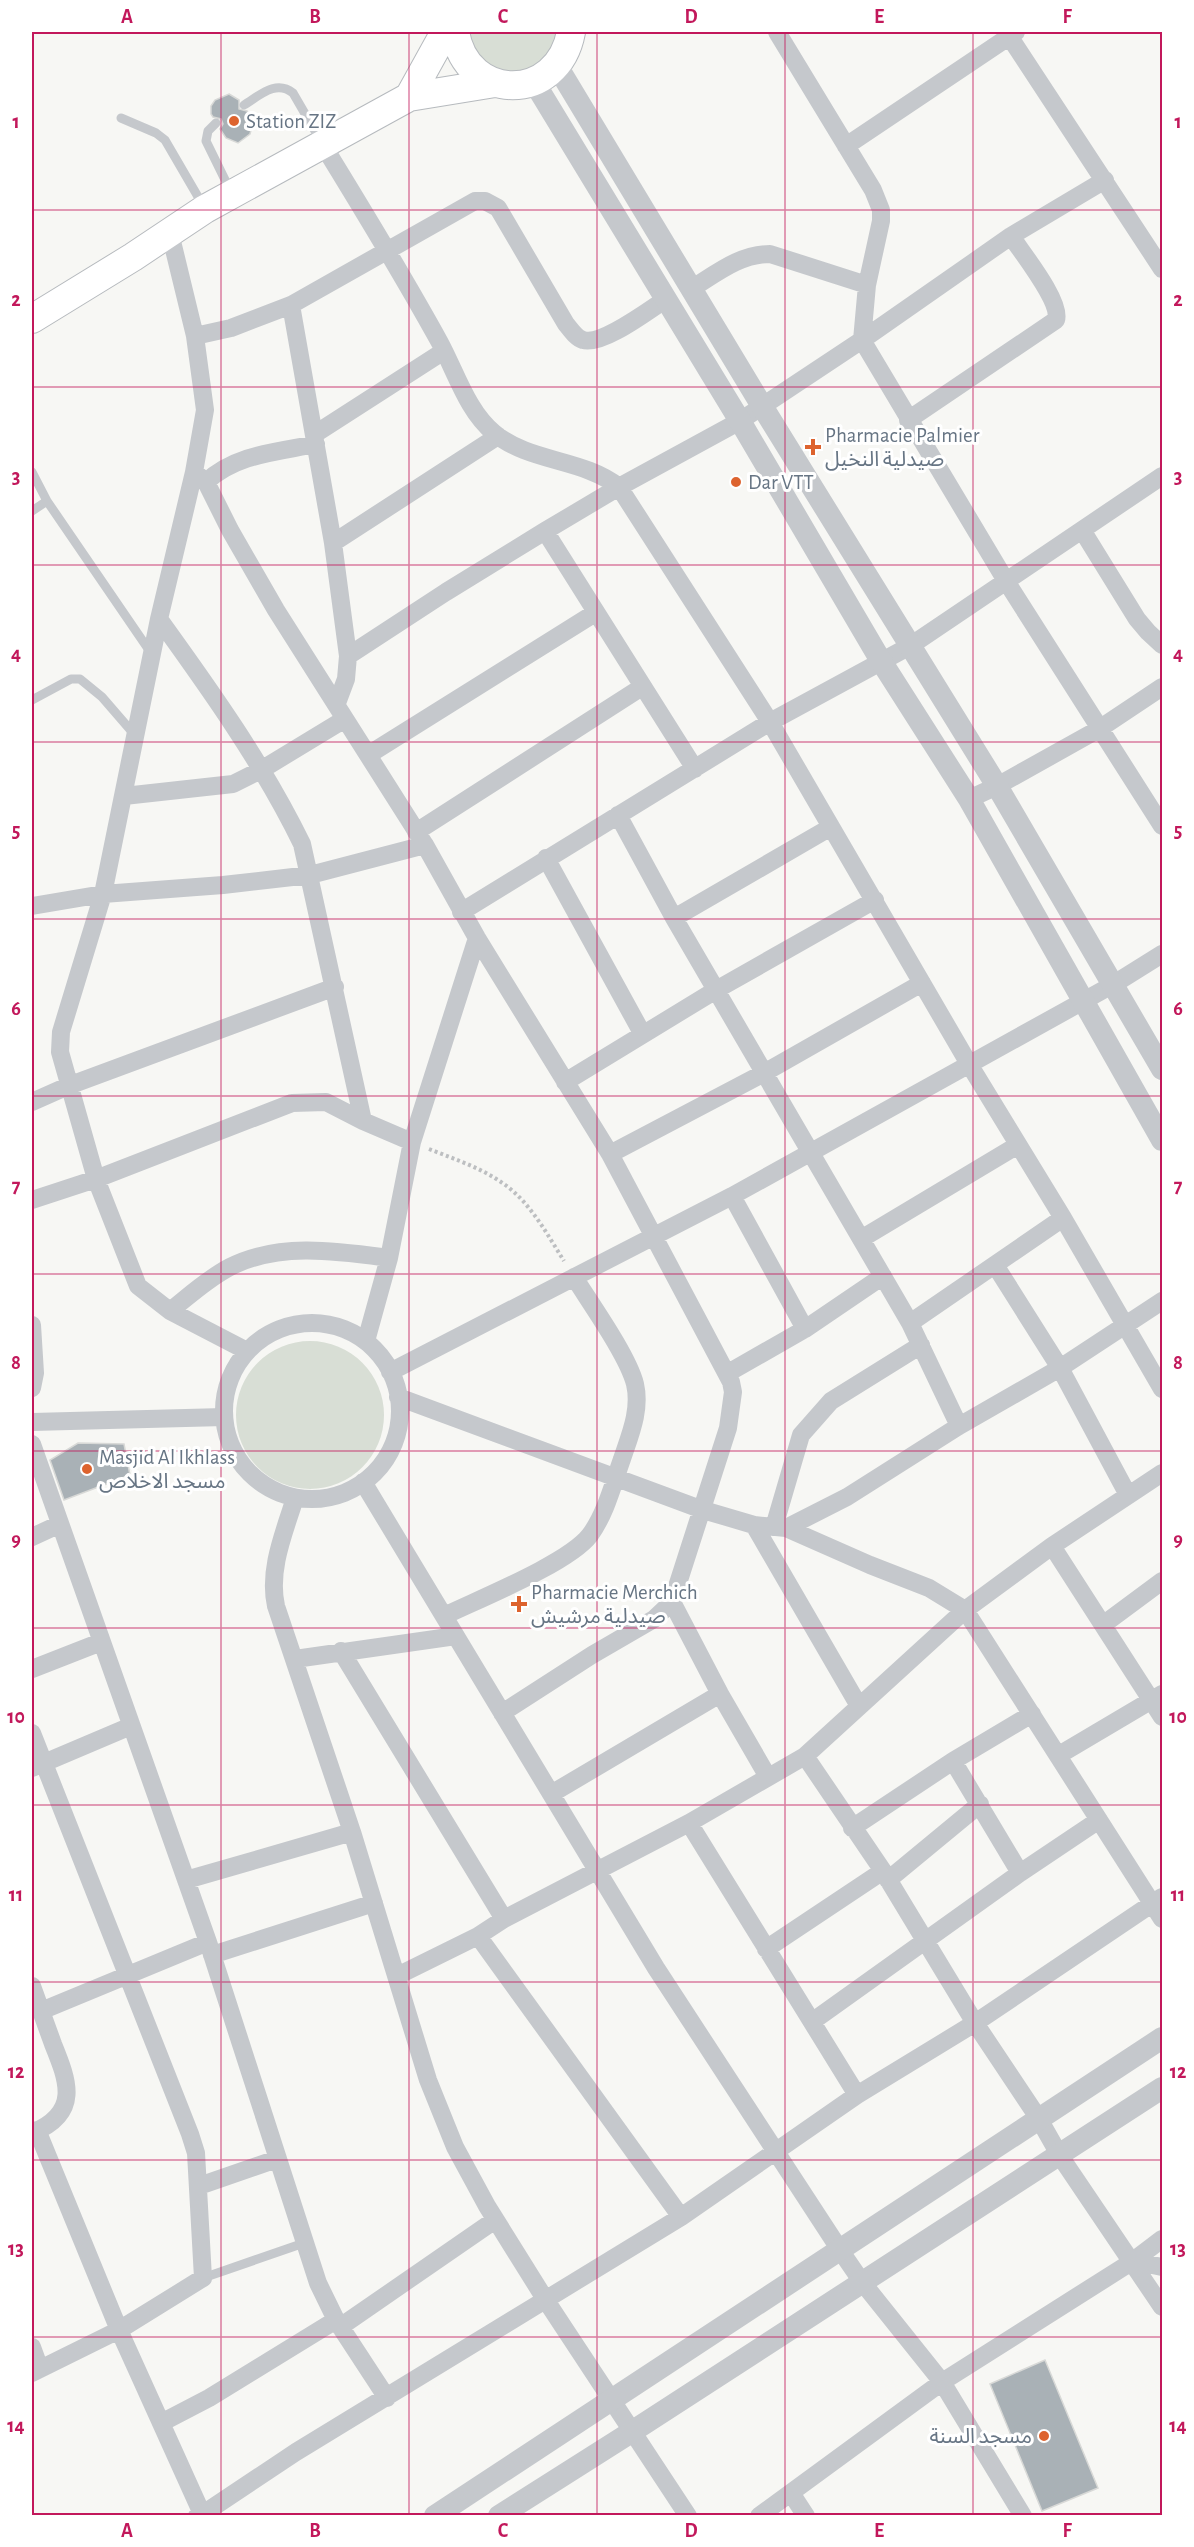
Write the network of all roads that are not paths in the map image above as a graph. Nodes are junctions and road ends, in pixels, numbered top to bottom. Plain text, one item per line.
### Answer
1 (445, 32) edge
2 (455, 32) edge
3 (572, 32) edge
4 (777, 32) edge
5 (1012, 34) edge
6 (546, 74) junction
7 (495, 83) junction
8 (409, 97) junction
9 (244, 105) dead end
10 (121, 118) dead end
11 (216, 123) dead end
12 (323, 145) junction
13 (846, 146) junction
14 (1105, 180) junction
15 (232, 195) junction
16 (205, 209) junction
17 (170, 233) junction
18 (1011, 236) junction
19 (388, 251) junction
20 (1162, 269) edge
21 (867, 285) junction
22 (691, 289) junction
23 (666, 299) junction
24 (291, 304) junction
25 (32, 319) edge
26 (195, 336) junction
27 (862, 340) junction
28 (444, 351) junction
29 (762, 406) junction
30 (908, 420) junction
31 (740, 421) junction
32 (498, 436) junction
33 (315, 439) junction
34 (32, 472) edge
35 (1162, 476) edge
36 (200, 477) junction
37 (619, 487) junction
38 (47, 501) junction
39 (32, 511) edge
40 (1082, 530) junction
41 (545, 531) junction
42 (333, 543) junction
43 (1006, 581) junction
44 (596, 613) junction
45 (159, 619) junction
46 (1162, 645) edge
47 (910, 646) junction
48 (152, 655) junction
49 (348, 656) junction
50 (881, 661) junction
51 (642, 687) junction
52 (1162, 687) edge
53 (32, 700) edge
54 (341, 711) junction
55 (770, 722) junction
56 (1099, 729) junction
57 (136, 735) junction
58 (368, 755) junction
59 (695, 768) junction
60 (261, 770) junction
61 (997, 786) junction
62 (124, 796) junction
63 (969, 799) junction
64 (618, 815) junction
65 (1162, 826) edge
66 (831, 827) junction
67 (421, 838) junction
68 (546, 858) junction
69 (310, 875) junction
70 (103, 894) junction
71 (875, 900) junction
72 (32, 906) edge
73 (461, 912) junction
74 (674, 918) junction
75 (477, 938) junction
76 (1162, 954) edge
77 (922, 983) junction
78 (1113, 984) junction
79 (335, 987) junction
80 (716, 990) junction
81 (1082, 1000) junction
82 (642, 1034) junction
83 (969, 1064) junction
84 (1162, 1069) edge
85 (764, 1073) junction
86 (565, 1082) junction
87 (68, 1086) junction
88 (32, 1102) edge
89 (363, 1121) junction
90 (1162, 1140) edge
91 (412, 1142) junction
92 (1018, 1145) junction
93 (810, 1151) junction
94 (610, 1154) junction
95 (96, 1179) junction
96 (732, 1196) junction
97 (32, 1200) edge
98 (1064, 1218) junction
99 (654, 1237) junction
100 (861, 1239) junction
101 (389, 1258) junction
102 (995, 1265) junction
103 (883, 1276) junction
104 (574, 1277) junction
105 (1162, 1301) edge
106 (170, 1311) junction
107 (910, 1323) junction
108 (32, 1325) edge
109 (1125, 1325) junction
110 (805, 1329) junction
111 (366, 1341) junction
112 (921, 1345) junction
113 (247, 1351) junction
114 (1060, 1368) junction
115 (390, 1372) junction
116 (728, 1373) junction
117 (32, 1388) edge
118 (1162, 1389) edge
119 (398, 1397) junction
120 (224, 1417) junction
121 (32, 1422) edge
122 (959, 1426) junction
123 (32, 1444) edge
124 (1162, 1473) edge
125 (615, 1477) junction
126 (363, 1482) junction
127 (1128, 1496) junction
128 (295, 1498) junction
129 (703, 1510) junction
130 (58, 1525) junction
131 (754, 1525) junction
132 (780, 1527) junction
133 (32, 1537) edge
134 (1052, 1546) junction
135 (1162, 1581) edge
136 (672, 1602) junction
137 (965, 1610) junction
138 (444, 1616) junction
139 (1104, 1624) junction
140 (456, 1636) junction
141 (101, 1642) junction
142 (341, 1652) junction
143 (295, 1659) junction
144 (32, 1668) edge
145 (720, 1694) junction
146 (1157, 1698) edge
147 (860, 1706) junction
148 (502, 1713) junction
149 (1032, 1714) junction
150 (1162, 1717) edge
151 (131, 1726) junction
152 (32, 1734) edge
153 (1059, 1755) junction
154 (806, 1756) junction
155 (953, 1761) junction
156 (38, 1765) edge
157 (768, 1777) junction
158 (551, 1794) junction
159 (980, 1804) junction
160 (1099, 1820) junction
161 (689, 1823) junction
162 (852, 1828) junction
163 (352, 1832) junction
164 (598, 1871) junction
165 (1020, 1873) junction
166 (886, 1876) junction
167 (186, 1880) junction
168 (374, 1903) junction
169 (1159, 1907) edge
170 (504, 1919) junction
171 (478, 1936) junction
172 (925, 1940) junction
173 (210, 1948) junction
174 (766, 1949) junction
175 (126, 1975) junction
176 (397, 1976) junction
177 (32, 1986) edge
178 (41, 2011) junction
179 (813, 2021) junction
180 (975, 2023) junction
181 (1162, 2038) edge
182 (1162, 2088) edge
183 (857, 2095) junction
184 (1040, 2119) junction
185 (34, 2132) edge
186 (776, 2150) junction
187 (1060, 2156) junction
188 (277, 2159) junction
189 (199, 2186) junction
190 (681, 2217) junction
191 (495, 2220) junction
192 (1162, 2239) edge
193 (304, 2243) junction
194 (840, 2250) junction
195 (1133, 2261) junction
196 (1162, 2267) edge
197 (203, 2278) junction
198 (862, 2282) junction
199 (545, 2299) junction
200 (1162, 2307) edge
201 (338, 2323) junction
202 (119, 2330) junction
203 (32, 2347) edge
204 (36, 2371) edge
205 (942, 2382) junction
206 (387, 2398) junction
207 (613, 2401) junction
208 (161, 2423) junction
209 (633, 2432) junction
210 (791, 2493) junction
211 (201, 2515) edge
212 (435, 2516) edge
213 (499, 2516) edge
214 (688, 2516) edge
215 (759, 2516) edge
216 (806, 2516) edge
217 (1023, 2516) edge

1 - 8 main road
2 - 7 main road
3 - 6 main road
4 - 13 street
5 - 13 street
5 - 14 street
6 - 7 main road
6 - 22 street
6 - 23 street
7 - 8 main road
8 - 12 main road
9 - 12 lane
10 - 16 lane
11 - 15 lane
12 - 15 main road
12 - 19 street
13 - 21 street
14 - 18 street
14 - 20 street
15 - 16 main road
16 - 17 main road
17 - 25 main road
17 - 26 street
18 - 27 street
18 - 30 street
19 - 23 street
19 - 24 street
19 - 28 street
21 - 22 street
21 - 27 street
22 - 29 street
23 - 31 street
24 - 26 street
24 - 33 street
26 - 36 street
27 - 29 street
27 - 30 street
28 - 32 street
28 - 33 street
29 - 31 street
29 - 47 street
30 - 43 street
31 - 37 street
31 - 50 street
32 - 37 street
32 - 42 street
33 - 36 street
33 - 42 street
34 - 38 lane
35 - 40 street
36 - 45 street
36 - 54 street
37 - 41 street
37 - 55 street
38 - 39 lane
38 - 48 lane
40 - 43 street
40 - 46 street
41 - 44 street
41 - 49 street
42 - 49 street
43 - 47 street
43 - 56 street
44 - 51 street
44 - 58 street
45 - 48 street
45 - 60 street
47 - 50 street
47 - 61 street
48 - 57 street
49 - 54 street
50 - 55 street
50 - 63 street
51 - 59 street
51 - 67 street
52 - 56 street
53 - 57 lane
54 - 58 street
54 - 60 street
55 - 59 street
55 - 66 street
56 - 61 street
56 - 65 street
57 - 62 street
58 - 67 street
59 - 64 street
60 - 62 street
60 - 69 street
61 - 63 street
61 - 78 street
62 - 70 street
63 - 81 street
64 - 68 street
64 - 74 street
66 - 71 street
66 - 74 street
67 - 69 street
67 - 73 street
68 - 73 street
68 - 82 street
69 - 70 street
69 - 79 street
70 - 72 street
70 - 87 street
71 - 77 street
71 - 80 street
73 - 75 street
74 - 80 street
75 - 86 street
75 - 91 street
76 - 78 street
77 - 83 street
77 - 85 street
78 - 81 street
78 - 84 street
79 - 87 street
79 - 89 street
80 - 82 street
80 - 85 street
81 - 83 street
81 - 90 street
82 - 86 street
83 - 92 street
83 - 93 street
85 - 93 street
85 - 94 street
86 - 94 street
87 - 88 street
87 - 95 street
89 - 91 street
89 - 95 street
91 - 101 street
92 - 98 street
92 - 100 street
93 - 96 street
93 - 100 street
94 - 99 street
95 - 97 street
95 - 106 street
96 - 99 street
96 - 110 street
98 - 102 street
98 - 109 street
99 - 104 street
99 - 116 street
100 - 103 street
101 - 106 street
101 - 111 street
102 - 107 street
102 - 114 street
103 - 107 street
103 - 110 street
104 - 115 street
104 - 125 street
105 - 109 street
106 - 113 street
107 - 112 street
108 - 117 street
109 - 114 street
109 - 118 street
110 - 116 street
111 - 113 street
111 - 115 street
112 - 122 street
112 - 132 street
113 - 120 street
114 - 122 street
114 - 127 street
115 - 119 street
116 - 129 street
119 - 125 street
119 - 126 street
120 - 121 street
120 - 128 street
122 - 132 street
123 - 130 street
124 - 127 street
125 - 129 street
125 - 138 street
126 - 128 street
126 - 138 street
127 - 134 street
128 - 143 street
129 - 131 street
129 - 136 street
130 - 133 street
130 - 141 street
131 - 132 street
131 - 147 street
132 - 137 street
134 - 137 street
134 - 139 street
135 - 139 street
136 - 145 street
136 - 148 street
137 - 147 street
137 - 149 street
138 - 140 street
139 - 146 street
140 - 142 street
140 - 148 street
141 - 144 street
141 - 151 street
142 - 143 street
142 - 170 street
143 - 163 street
145 - 157 street
145 - 158 street
146 - 150 street
146 - 153 street
147 - 154 street
148 - 158 street
149 - 153 street
149 - 155 street
151 - 156 street
151 - 167 street
152 - 156 street
153 - 160 street
154 - 157 street
154 - 162 street
155 - 159 street
155 - 162 street
156 - 175 street
157 - 161 street
158 - 164 street
159 - 165 street
159 - 166 street
160 - 165 street
160 - 169 street
161 - 164 street
161 - 174 street
162 - 166 street
163 - 167 street
163 - 168 street
164 - 170 street
164 - 186 street
165 - 172 street
166 - 172 street
166 - 174 street
167 - 173 street
168 - 173 street
168 - 176 street
169 - 180 street
170 - 171 street
171 - 176 street
171 - 190 street
172 - 179 street
172 - 180 street
173 - 175 street
173 - 188 street
174 - 179 street
175 - 178 street
175 - 189 street
176 - 191 street
177 - 178 street
178 - 185 street
179 - 183 street
180 - 183 street
180 - 184 street
181 - 184 street
182 - 187 street
183 - 186 street
184 - 187 street
184 - 194 street
185 - 202 street
186 - 190 street
186 - 194 street
187 - 195 street
187 - 198 street
188 - 189 street
188 - 193 street
189 - 197 street
190 - 199 street
191 - 199 street
191 - 201 street
192 - 195 street
193 - 197 lane
193 - 201 street
194 - 198 street
194 - 207 street
195 - 196 street
195 - 200 street
195 - 205 street
197 - 202 street
198 - 205 street
198 - 209 street
199 - 206 street
199 - 207 street
201 - 206 street
201 - 208 street
202 - 204 street
202 - 208 street
203 - 204 street
205 - 210 street
205 - 217 street
206 - 211 street
207 - 209 street
207 - 212 street
208 - 211 street
209 - 213 street
209 - 214 street
210 - 215 street
210 - 216 street

